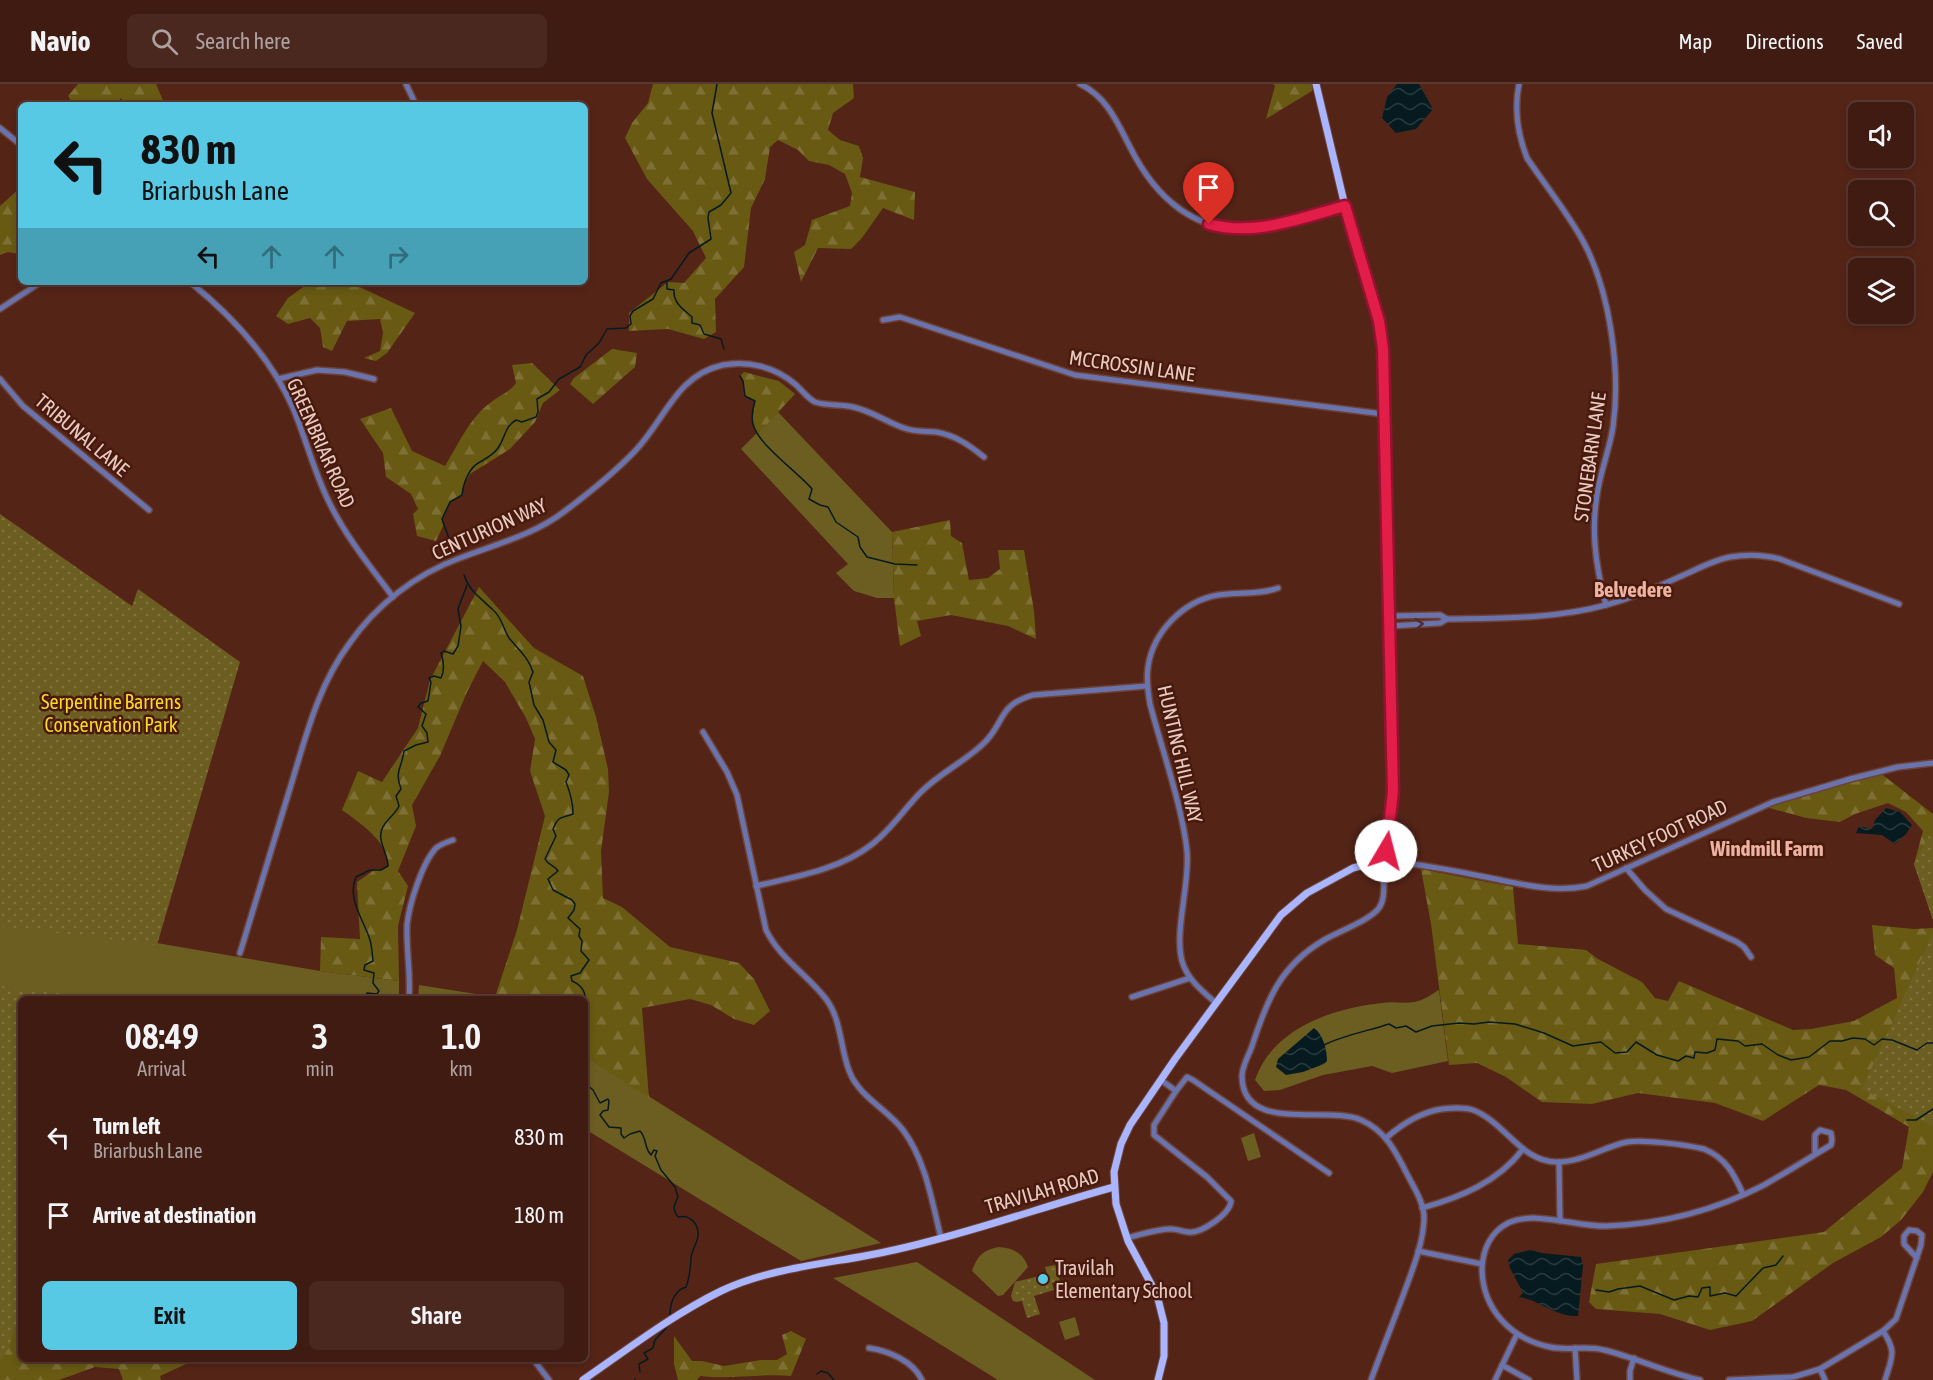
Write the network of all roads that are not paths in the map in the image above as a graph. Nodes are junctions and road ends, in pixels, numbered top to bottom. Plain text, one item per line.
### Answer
1 (406, 84) edge
2 (1080, 84) edge
3 (1316, 84) edge
4 (1519, 84) edge
5 (415, 102) edge
6 (0, 128) edge
7 (18, 143) edge
8 (1345, 206) junction
9 (36, 285) edge
10 (193, 285) edge
11 (0, 309) edge
12 (883, 320) dead end
13 (0, 379) edge
14 (278, 379) junction
15 (374, 379) dead end
16 (1383, 414) junction
17 (984, 457) dead end
18 (149, 510) dead end
19 (1278, 588) dead end
20 (393, 597) junction
21 (1899, 604) dead end
22 (1606, 605) junction
23 (1390, 616) junction
24 (1447, 619) junction
25 (1390, 626) junction
26 (1147, 686) junction
27 (703, 732) dead end
28 (1933, 763) edge
29 (453, 840) dead end
30 (1386, 851) junction
31 (1394, 862) junction
32 (1372, 863) junction
33 (1626, 868) junction
34 (1384, 873) junction
35 (756, 886) junction
36 (240, 953) dead end
37 (1751, 957) dead end
38 (1190, 978) junction
39 (409, 996) edge
40 (1131, 997) dead end
41 (1216, 1003) junction
42 (1161, 1080) junction
43 (1176, 1091) junction
44 (1386, 1138) junction
45 (1523, 1149) junction
46 (1815, 1154) junction
47 (1558, 1162) junction
48 (1329, 1173) dead end
49 (1114, 1187) junction
50 (1743, 1194) junction
51 (1422, 1208) junction
52 (1560, 1221) junction
53 (941, 1238) junction
54 (1127, 1238) junction
55 (1418, 1251) junction
56 (1917, 1258) junction
57 (1482, 1264) junction
58 (1882, 1331) junction
59 (1517, 1334) junction
60 (869, 1348) dead end
61 (1575, 1348) junction
62 (1634, 1358) junction
63 (534, 1362) edge
64 (1502, 1365) junction
65 (1821, 1369) junction
66 (1686, 1379) edge
67 (549, 1380) edge
68 (583, 1380) edge
69 (922, 1380) edge
70 (1158, 1380) edge
71 (1371, 1380) edge
72 (1495, 1380) edge
73 (1529, 1380) edge
74 (1577, 1380) edge
75 (1630, 1380) edge
76 (1700, 1380) edge
77 (1729, 1380) edge
78 (1825, 1380) edge
79 (1885, 1380) edge

1 - 5 street
2 - 8 street
3 - 8 main road
4 - 22 street, STONEBARN LANE
6 - 7 street
8 - 16 main road
9 - 11 street
10 - 14 street, GREENBRIAR ROAD
12 - 16 street, MCCROSSIN LANE
13 - 18 street, TRIBUNAL LANE
14 - 15 street
14 - 20 street, GREENBRIAR ROAD
16 - 23 main road
17 - 20 street, CENTURION WAY
19 - 26 street, HUNTING HILL WAY
20 - 36 street, CENTURION WAY
21 - 22 street
22 - 24 street
23 - 24 street
23 - 25 main road
25 -> 24 street
25 - 30 main road
26 - 35 street
26 - 38 street, HUNTING HILL WAY
27 - 35 street
28 - 33 street, TURKEY FOOT ROAD
29 - 39 street
30 - 31 main road
30 - 32 main road
31 - 33 street, TURKEY FOOT ROAD
31 - 34 main road
32 - 34 main road
32 - 41 main road, TRAVILAH ROAD
33 - 37 street
34 - 44 street
35 - 53 street
38 - 40 street
38 - 41 street, HUNTING HILL WAY
41 - 42 main road, TRAVILAH ROAD
42 - 43 street
42 - 49 main road, TRAVILAH ROAD
43 - 48 street
43 - 54 street
44 - 45 street
44 - 51 street
45 - 47 street
45 - 51 street
46 - 46 street
46 - 50 street
47 - 50 street
47 - 52 street
49 - 53 main road, TRAVILAH ROAD
49 - 54 main road
50 - 52 street
51 - 55 street
52 - 57 street
53 - 68 main road, TRAVILAH ROAD
54 - 70 main road
55 - 57 street
55 - 71 street
56 - 56 street
56 - 58 street
57 - 59 street
58 - 65 street
58 - 79 street
59 - 61 street
59 - 64 street
60 - 69 street
61 - 62 street
61 - 74 street
62 - 66 street
62 - 75 street
63 - 67 street
64 - 72 street
64 - 73 street
65 - 77 street
65 - 78 street
66 - 76 street

